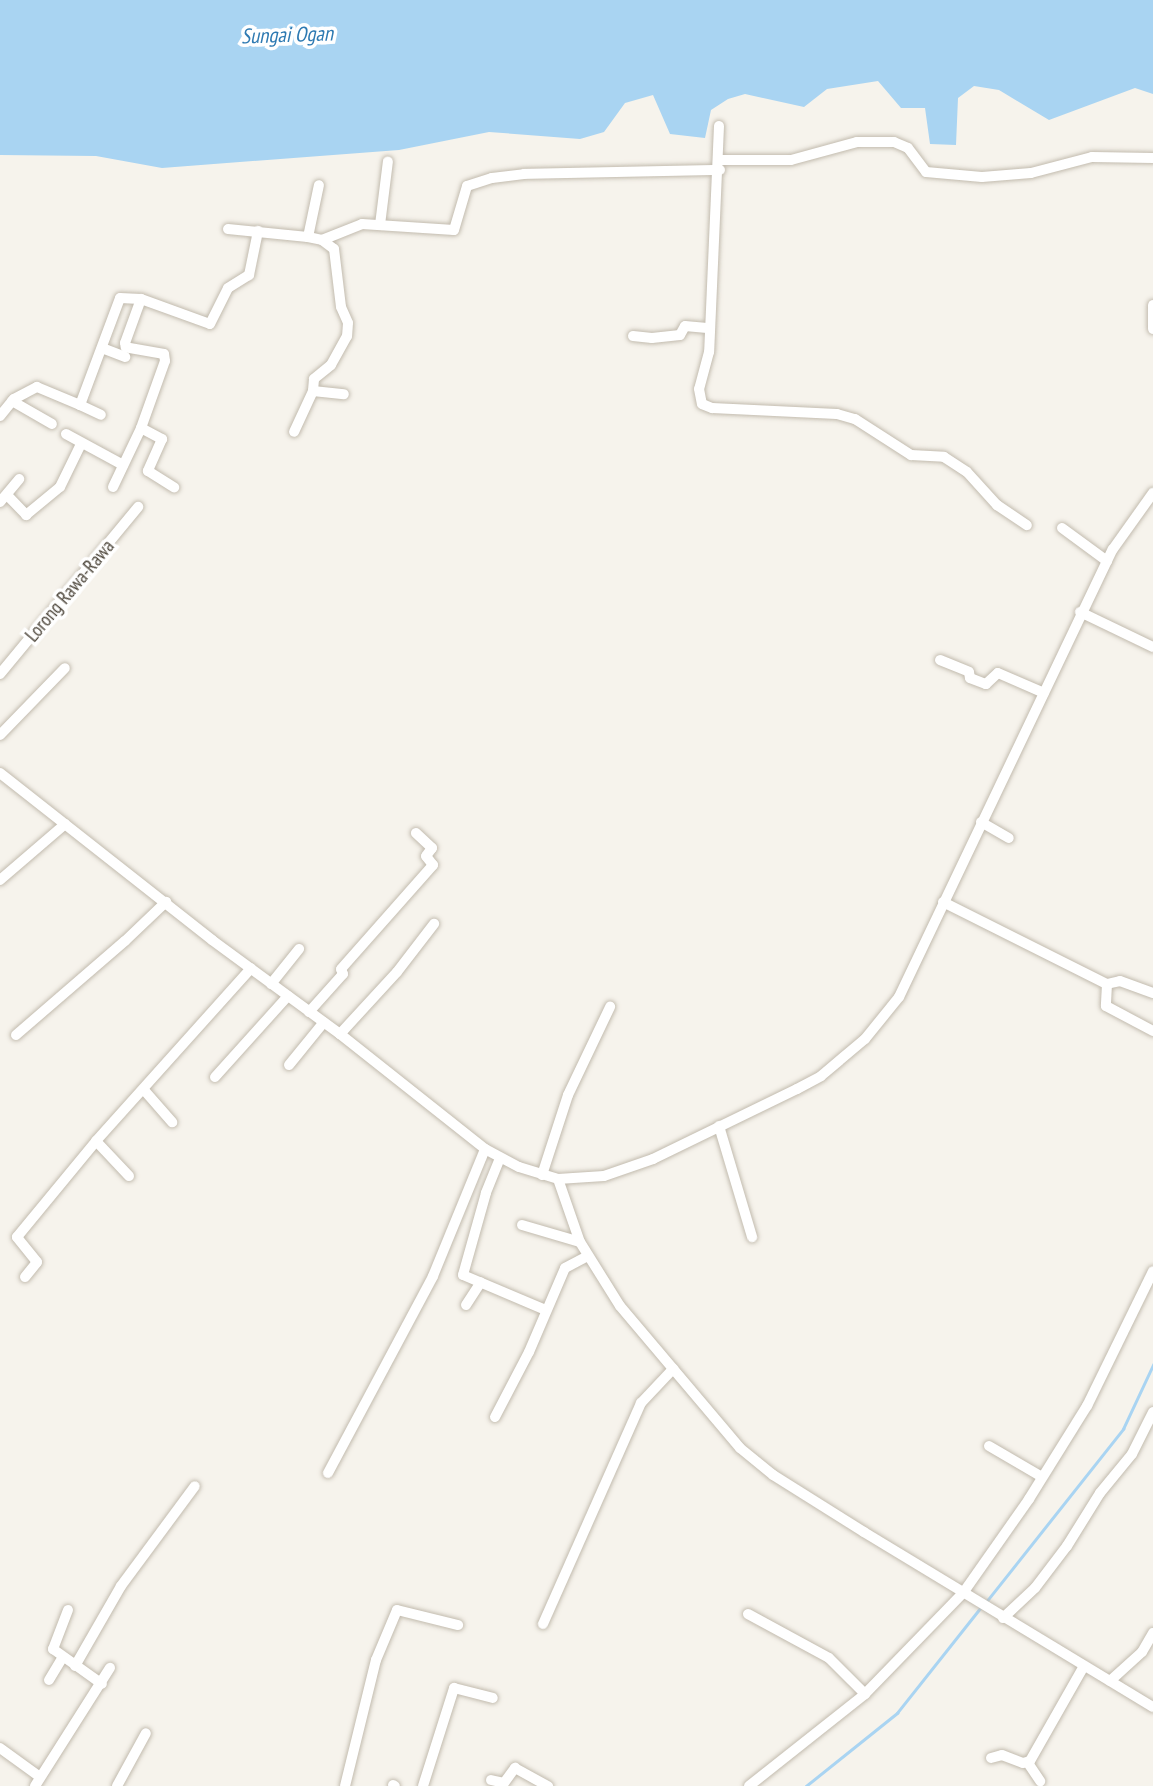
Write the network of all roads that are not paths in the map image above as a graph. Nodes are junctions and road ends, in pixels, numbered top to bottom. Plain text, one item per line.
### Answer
1 (719, 126) dead end
2 (1153, 158) edge
3 (388, 161) dead end
4 (720, 165) junction
5 (319, 185) dead end
6 (380, 225) junction
7 (228, 229) dead end
8 (258, 231) junction
9 (308, 237) junction
10 (322, 240) junction
11 (141, 299) junction
12 (1153, 305) edge
13 (710, 328) junction
14 (1153, 329) edge
15 (634, 336) dead end
16 (102, 348) junction
17 (125, 357) dead end
18 (313, 391) junction
19 (344, 394) dead end
20 (12, 401) junction
21 (80, 405) junction
22 (102, 415) dead end
23 (0, 416) edge
24 (52, 424) dead end
25 (141, 428) junction
26 (294, 432) dead end
27 (66, 434) dead end
28 (81, 444) junction
29 (123, 465) junction
30 (19, 479) dead end
31 (113, 487) dead end
32 (174, 487) dead end
33 (1153, 493) edge
34 (3, 499) edge
35 (138, 508) dead end
36 (1027, 525) dead end
37 (1062, 528) dead end
38 (1107, 561) junction
39 (1080, 612) junction
40 (1153, 647) edge
41 (940, 660) dead end
42 (65, 668) dead end
43 (0, 674) edge
44 (1044, 693) junction
45 (0, 735) edge
46 (0, 774) edge
47 (981, 822) junction
48 (65, 824) junction
49 (416, 833) dead end
50 (1009, 838) dead end
51 (0, 880) edge
52 (166, 902) junction
53 (943, 902) junction
54 (435, 924) dead end
55 (299, 949) dead end
56 (251, 968) junction
57 (271, 984) junction
58 (1108, 984) junction
59 (1153, 993) edge
60 (288, 996) junction
61 (610, 1007) dead end
62 (309, 1012) junction
63 (324, 1022) junction
64 (1153, 1031) edge
65 (340, 1034) junction
66 (16, 1035) dead end
67 (289, 1065) dead end
68 (215, 1077) dead end
69 (144, 1090) junction
70 (172, 1122) dead end
71 (719, 1126) junction
72 (96, 1141) junction
73 (485, 1149) junction
74 (500, 1158) junction
75 (541, 1175) junction
76 (129, 1176) dead end
77 (558, 1179) junction
78 (522, 1226) dead end
79 (752, 1237) dead end
80 (580, 1242) junction
81 (588, 1255) junction
82 (1153, 1271) edge
83 (25, 1277) dead end
84 (481, 1282) junction
85 (466, 1305) dead end
86 (546, 1310) junction
87 (673, 1369) junction
88 (1153, 1412) edge
89 (495, 1417) dead end
90 (1141, 1436) junction
91 (1153, 1440) edge
92 (989, 1446) dead end
93 (328, 1473) dead end
94 (1042, 1477) junction
95 (195, 1486) dead end
96 (968, 1596) junction
97 (68, 1610) dead end
98 (748, 1614) dead end
99 (1002, 1617) junction
100 (543, 1624) dead end
101 (458, 1625) dead end
102 (1153, 1633) edge
103 (62, 1658) junction
104 (75, 1666) junction
105 (1084, 1666) junction
106 (110, 1668) dead end
107 (48, 1681) dead end
108 (1110, 1681) junction
109 (102, 1684) junction
110 (865, 1693) junction
111 (493, 1698) dead end
112 (1153, 1707) edge
113 (146, 1733) dead end
114 (0, 1748) edge
115 (991, 1758) dead end
116 (1028, 1763) junction
117 (491, 1780) dead end
118 (1040, 1781) dead end
119 (37, 1782) edge
120 (117, 1786) edge
121 (345, 1786) edge
122 (423, 1786) edge
123 (548, 1786) edge
124 (749, 1786) edge

1 - 4 street
2 - 4 street
3 - 6 street
4 - 6 street
4 - 13 street
5 - 9 street
6 - 10 street
7 - 8 street
8 - 9 street
8 - 11 street
9 - 10 street
10 - 18 street
11 - 16 street
11 - 25 street
12 - 14 street
13 - 15 street
13 - 36 street
16 - 17 street
16 - 21 street
18 - 19 street
18 - 26 street
20 - 21 street
20 - 23 street
20 - 24 street
21 - 22 street
25 - 29 street
25 - 32 street
27 - 28 street
28 - 29 street
28 - 34 street
29 - 31 street
30 - 34 street
33 - 38 street
35 - 43 street, Lorong Rawa-Rawa
37 - 38 street
38 - 39 street
39 - 40 street
39 - 44 street
41 - 44 street
42 - 45 street
44 - 47 street
46 - 48 street
47 - 50 street
47 - 53 street
48 - 51 street
48 - 52 street
49 - 62 street
52 - 56 street
52 - 66 street
53 - 58 street
53 - 71 street
54 - 65 street
55 - 57 street
56 - 57 street
56 - 69 street
57 - 60 street
58 - 59 street
58 - 64 street
60 - 62 street
60 - 68 street
61 - 75 street
62 - 63 street
63 - 65 street
63 - 67 street
65 - 73 street
69 - 70 street
69 - 72 street
71 - 77 street
71 - 79 street
72 - 76 street
72 - 83 street
73 - 74 street
73 - 93 street
74 - 75 street
74 - 84 street
75 - 77 street
77 - 80 street
78 - 80 street
80 - 81 street
81 - 86 street
81 - 87 street
82 - 94 street
84 - 85 street
84 - 86 street
86 - 89 street
87 - 96 street
87 - 100 street
88 - 90 street
90 - 91 street
90 - 99 street
92 - 94 street
94 - 96 street
95 - 104 street
96 - 99 street
96 - 110 street
97 - 103 street
98 - 110 street
99 - 105 street
101 - 121 street
102 - 108 street
103 - 104 street
103 - 107 street
104 - 109 street
105 - 108 street
105 - 116 street
106 - 109 street
108 - 112 street
109 - 119 street
110 - 124 street
111 - 122 street
113 - 120 street
114 - 119 street
115 - 116 street
116 - 118 street
117 - 123 street

